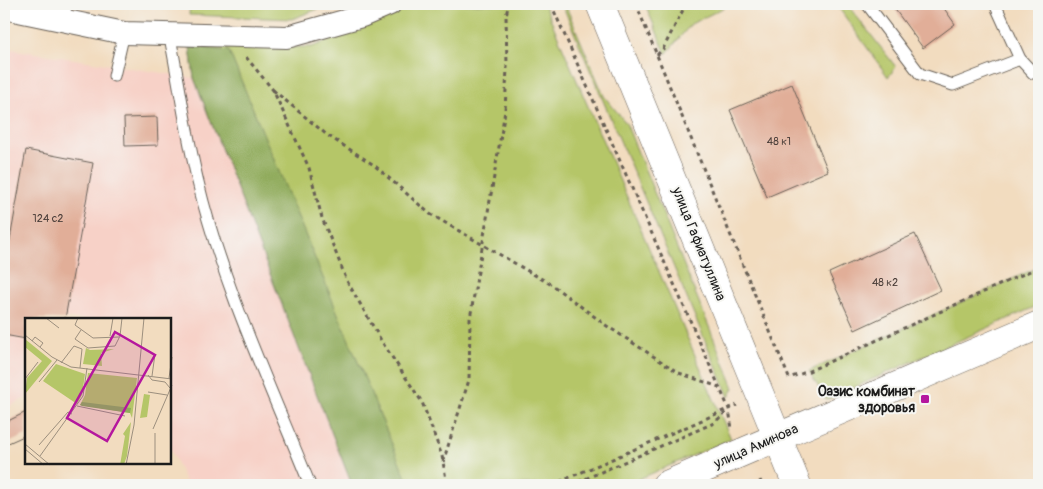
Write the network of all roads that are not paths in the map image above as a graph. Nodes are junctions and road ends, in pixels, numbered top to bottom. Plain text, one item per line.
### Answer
1 (390, 4) edge
2 (600, 4) edge
3 (867, 4) edge
4 (994, 4) edge
5 (4, 8) edge
6 (65, 12) edge
7 (169, 32) junction
8 (124, 33) junction
9 (1020, 60) junction
10 (1039, 70) edge
11 (114, 76) dead end
12 (1039, 325) edge
13 (778, 436) junction
14 (310, 485) edge
15 (666, 485) edge
16 (797, 485) edge

1 - 7 street
2 - 13 street, улица Гафиатуллина
3 - 9 lane
4 - 9 lane
5 - 6 street
6 - 8 street
7 - 8 street
7 - 14 lane
8 - 11 lane
9 - 10 lane
12 - 13 street, улица Аминова
13 - 15 street, улица Аминова
13 - 16 street, улица Гафиатуллина

